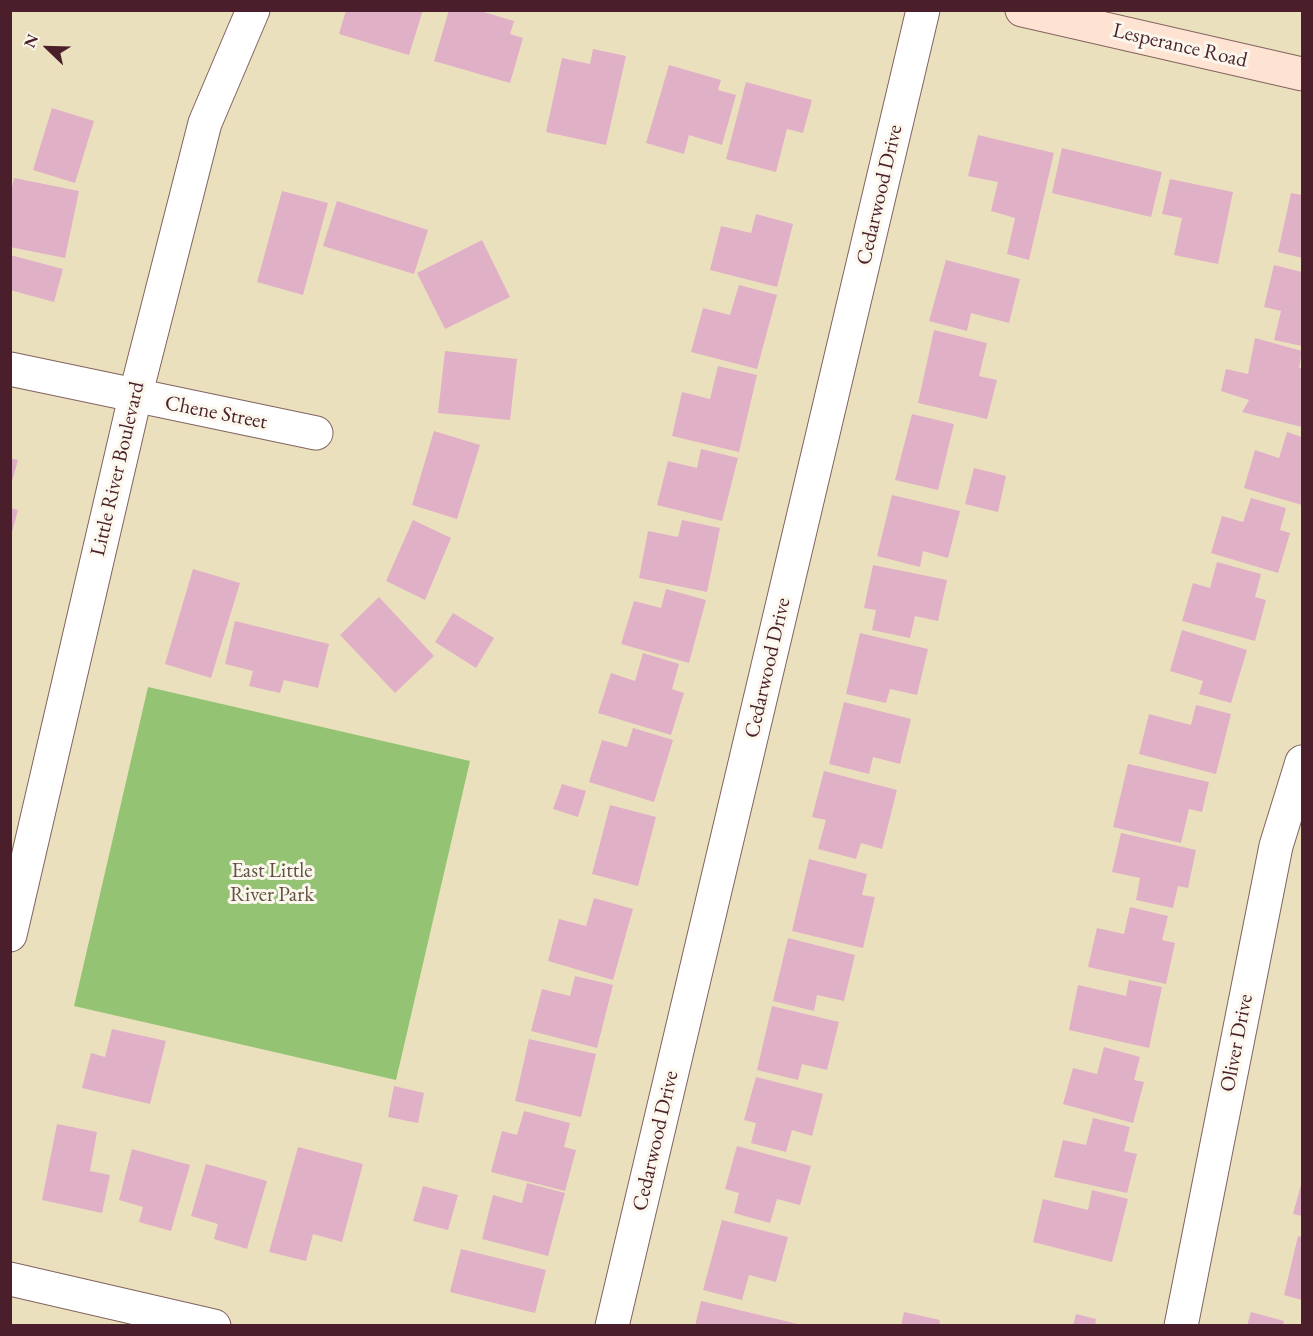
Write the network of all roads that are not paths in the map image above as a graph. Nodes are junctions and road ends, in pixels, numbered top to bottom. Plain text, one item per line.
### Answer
1 (253, 10) edge
2 (922, 10) edge
3 (1022, 10) edge
4 (1302, 74) edge
5 (10, 369) edge
6 (135, 397) junction
7 (316, 433) dead end
8 (1302, 762) edge
9 (17, 879) edge
10 (10, 935) edge
11 (10, 1279) edge
12 (214, 1326) edge
13 (612, 1326) edge
14 (1181, 1326) edge

1 - 6 street, Little River Boulevard
2 - 13 street, Cedarwood Drive
3 - 4 main road, Lesperance Road
5 - 6 street, Chene Street
6 - 7 street, Chene Street
6 - 9 street, Little River Boulevard
8 - 14 street, Oliver Drive
9 - 10 street, Little River Boulevard
11 - 12 street

